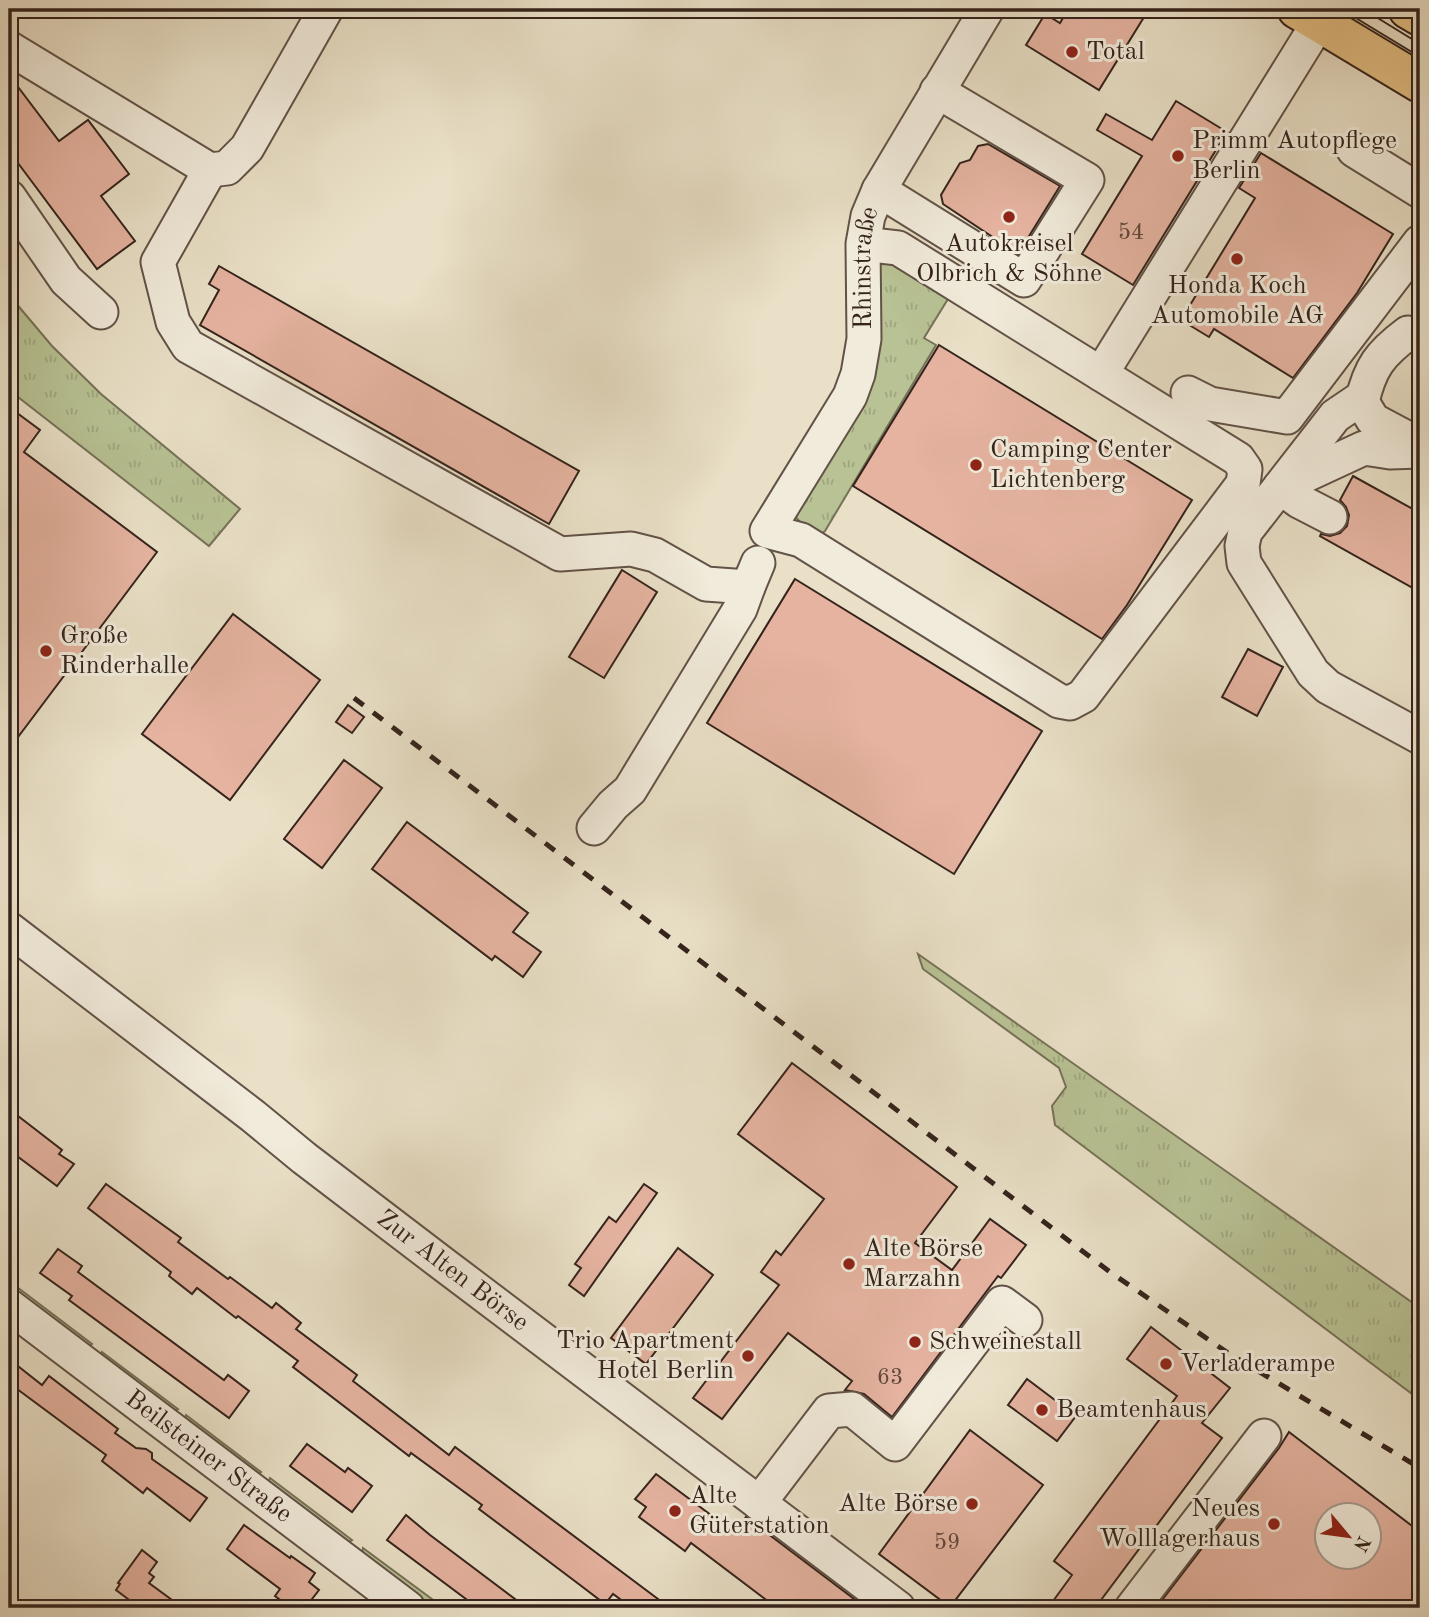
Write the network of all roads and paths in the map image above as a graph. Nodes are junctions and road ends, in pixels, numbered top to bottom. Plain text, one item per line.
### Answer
1 (326, 9) edge
2 (987, 9) edge
3 (1408, 9) edge
4 (1308, 15) edge
5 (1420, 16) edge
6 (9, 48) edge
7 (1420, 83) edge
8 (937, 92) junction
9 (1354, 150) dead end
10 (210, 170) junction
11 (879, 190) junction
12 (1420, 191) edge
13 (9, 197) edge
14 (1420, 242) edge
15 (863, 244) junction
16 (101, 312) dead end
17 (1420, 335) edge
18 (1101, 374) junction
19 (1188, 393) dead end
20 (1363, 397) junction
21 (1420, 445) edge
22 (1420, 451) edge
23 (1280, 487) junction
24 (1330, 517) dead end
25 (758, 560) junction
26 (1420, 737) edge
27 (594, 828) dead end
28 (9, 929) edge
29 (9, 1307) edge
30 (1025, 1320) dead end
31 (1264, 1436) dead end
32 (759, 1503) junction
33 (408, 1608) edge
34 (898, 1608) edge
35 (1132, 1608) edge

1 - 10 street
2 - 8 street, Rhinstraße
3 - 5 main road
4 - 7 main road
4 - 18 street
6 - 10 street
8 - 11 street, Rhinstraße
8 - 11 street
9 - 12 street
10 - 25 street
11 - 15 street, Rhinstraße
13 - 16 street
14 - 19 street
15 - 18 street
15 - 25 street, Rhinstraße
17 - 20 street
18 - 25 street
20 - 21 street
20 - 23 street
22 - 23 street
23 - 24 street
23 - 26 street
25 - 27 street, Rhinstraße
28 - 32 street, Zur Alten Börse
29 - 33 street, Beilsteiner Straße
30 - 32 street
31 - 35 street
32 - 34 street, Zur Alten Börse

